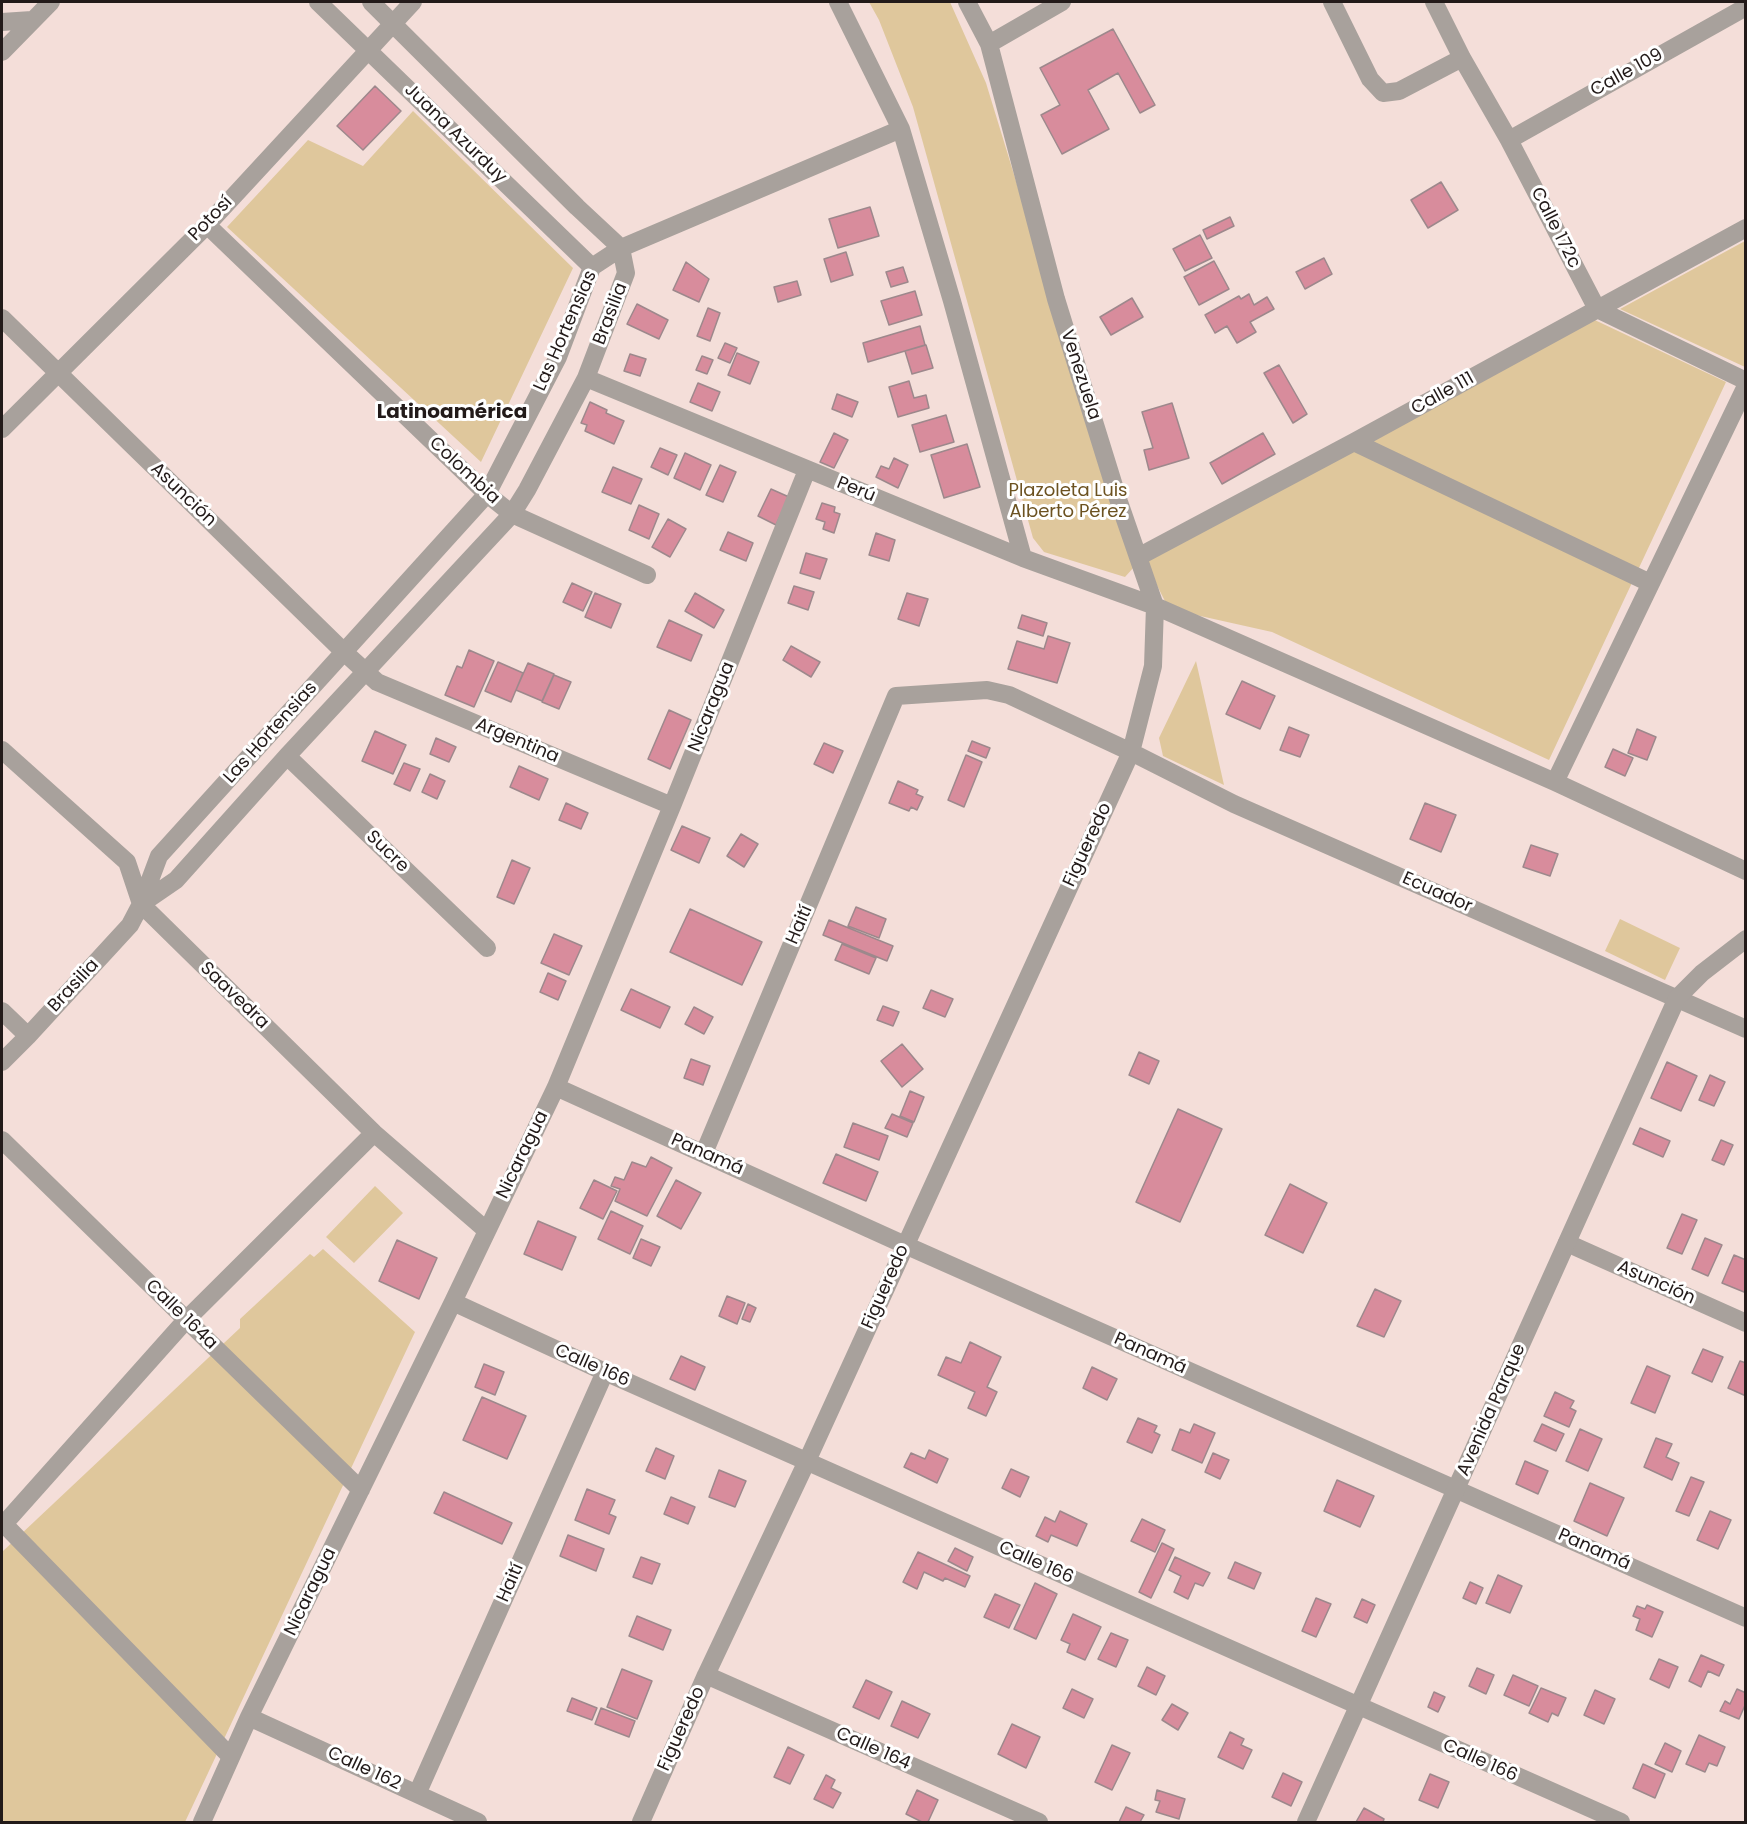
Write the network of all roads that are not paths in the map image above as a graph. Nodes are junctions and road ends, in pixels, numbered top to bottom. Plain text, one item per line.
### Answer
1 (51, 2) edge
2 (318, 2) edge
3 (371, 2) edge
4 (413, 2) edge
5 (838, 2) edge
6 (967, 2) edge
7 (1062, 2) edge
8 (1332, 2) edge
9 (1434, 2) edge
10 (1746, 7) edge
11 (32, 20) junction
12 (2, 22) edge
13 (392, 22) junction
14 (989, 44) junction
15 (368, 51) junction
16 (2, 52) edge
17 (1462, 58) junction
18 (901, 129) junction
19 (1509, 140) junction
20 (207, 225) junction
21 (1746, 228) edge
22 (621, 248) junction
23 (592, 267) junction
24 (1597, 309) junction
25 (2, 318) edge
26 (58, 372) junction
27 (586, 378) junction
28 (1746, 381) edge
29 (1746, 386) edge
30 (2, 429) edge
31 (1354, 442) junction
32 (807, 470) junction
33 (487, 494) junction
34 (512, 514) junction
35 (1138, 557) junction
36 (1023, 558) junction
37 (647, 575) dead end
38 (1650, 583) junction
39 (1155, 606) junction
40 (344, 652) junction
41 (365, 672) junction
42 (896, 696) joint
43 (2, 750) edge
44 (1131, 752) junction
45 (287, 756) junction
46 (1555, 782) junction
47 (672, 806) junction
48 (1746, 871) edge
49 (141, 904) junction
50 (1746, 939) edge
51 (487, 948) dead end
52 (1677, 998) junction
53 (2, 1011) edge
54 (1746, 1029) edge
55 (28, 1036) junction
56 (2, 1062) edge
57 (556, 1087) junction
58 (374, 1133) junction
59 (2, 1140) edge
60 (704, 1153) junction
61 (486, 1230) junction
62 (1567, 1244) junction
63 (904, 1245) junction
64 (453, 1302) junction
65 (186, 1320) junction
66 (1746, 1323) edge
67 (605, 1372) junction
68 (807, 1461) junction
69 (1456, 1489) junction
70 (361, 1490) junction
71 (2, 1524) edge
72 (1746, 1618) edge
73 (706, 1675) junction
74 (1359, 1707) junction
75 (249, 1717) junction
76 (231, 1757) junction
77 (417, 1794) junction
78 (202, 1822) edge
79 (478, 1822) edge
80 (640, 1822) edge
81 (1039, 1822) edge
82 (1306, 1822) edge
83 (1621, 1822) edge

1 - 11 street
2 - 15 street, Juana Azurduy
3 - 13 street, Juana Azurduy
4 - 13 street, Potosí
5 - 18 street
6 - 14 street, Venezuela
7 - 14 street
8 - 17 street
9 - 17 street, Calle 172c
10 - 19 street, Calle 109
11 - 12 street
11 - 16 street
13 - 15 street, Potosí
13 - 22 street, Juana Azurduy
14 - 35 street, Venezuela
15 - 20 street, Potosí
15 - 23 street, Juana Azurduy
17 - 19 street, Calle 172c
18 - 22 street, Las Hortensias
18 - 36 street
19 - 24 street, Calle 172c
20 - 26 street, Potosí
20 - 33 street, Colombia
21 - 24 street, Calle 111
22 - 23 street, Las Hortensias
22 - 27 street, Brasilia
23 - 33 street, Las Hortensias
24 - 28 street
24 - 31 street, Calle 111
25 - 26 street, Asunción
26 - 30 street, Potosí
26 - 40 street, Asunción
27 - 32 street, Perú
27 - 34 street, Las Hortensias
29 - 38 street
31 - 35 street, Calle 111
31 - 38 street
32 - 36 street, Perú
32 - 47 street, Nicaragua
33 - 34 street, Colombia
33 - 40 street, Las Hortensias
34 - 37 street, Colombia
34 - 41 street, Las Hortensias
35 - 39 street, Venezuela
36 - 39 street, Perú
38 - 46 street
39 - 44 street, Venezuela
39 - 46 street, Perú
40 - 41 street, Asunción
40 - 49 street, Las Hortensias
41 - 45 street, Las Hortensias
41 - 47 street, Argentina
42 - 44 street, Ecuador
42 - 60 street, Haití
43 - 49 street, Saavedra
44 - 52 street, Ecuador
44 - 63 street, Figueredo
45 - 49 street, Las Hortensias
45 - 51 street, Sucre
46 - 48 street, Perú
47 - 57 street, Nicaragua
49 - 55 street, Brasilia
49 - 58 street, Saavedra
50 - 52 street
52 - 54 street, Ecuador
52 - 62 street, Avenida Parque
53 - 55 street
55 - 56 street, Brasilia
57 - 60 street, Panamá
57 - 61 street, Nicaragua
58 - 61 street, Saavedra
58 - 65 street
59 - 65 street, Calle 164a
60 - 63 street, Panamá
61 - 64 street, Nicaragua
62 - 66 street, Asunción
62 - 69 street, Avenida Parque
63 - 68 street, Figueredo
63 - 69 street, Panamá
64 - 67 street, Calle 166
64 - 70 street, Nicaragua
65 - 70 street, Calle 164a
65 - 71 street
67 - 68 street, Calle 166
67 - 77 street, Haití
68 - 73 street, Figueredo
68 - 74 street, Calle 166
69 - 72 street, Panamá
69 - 74 street, Avenida Parque
70 - 75 street, Nicaragua
71 - 76 street
73 - 80 street, Figueredo
73 - 81 street, Calle 164
74 - 82 street, Avenida Parque
74 - 83 street, Calle 166
75 - 76 street, Nicaragua
75 - 77 street, Calle 162
76 - 78 street, Nicaragua
77 - 79 street, Calle 162

